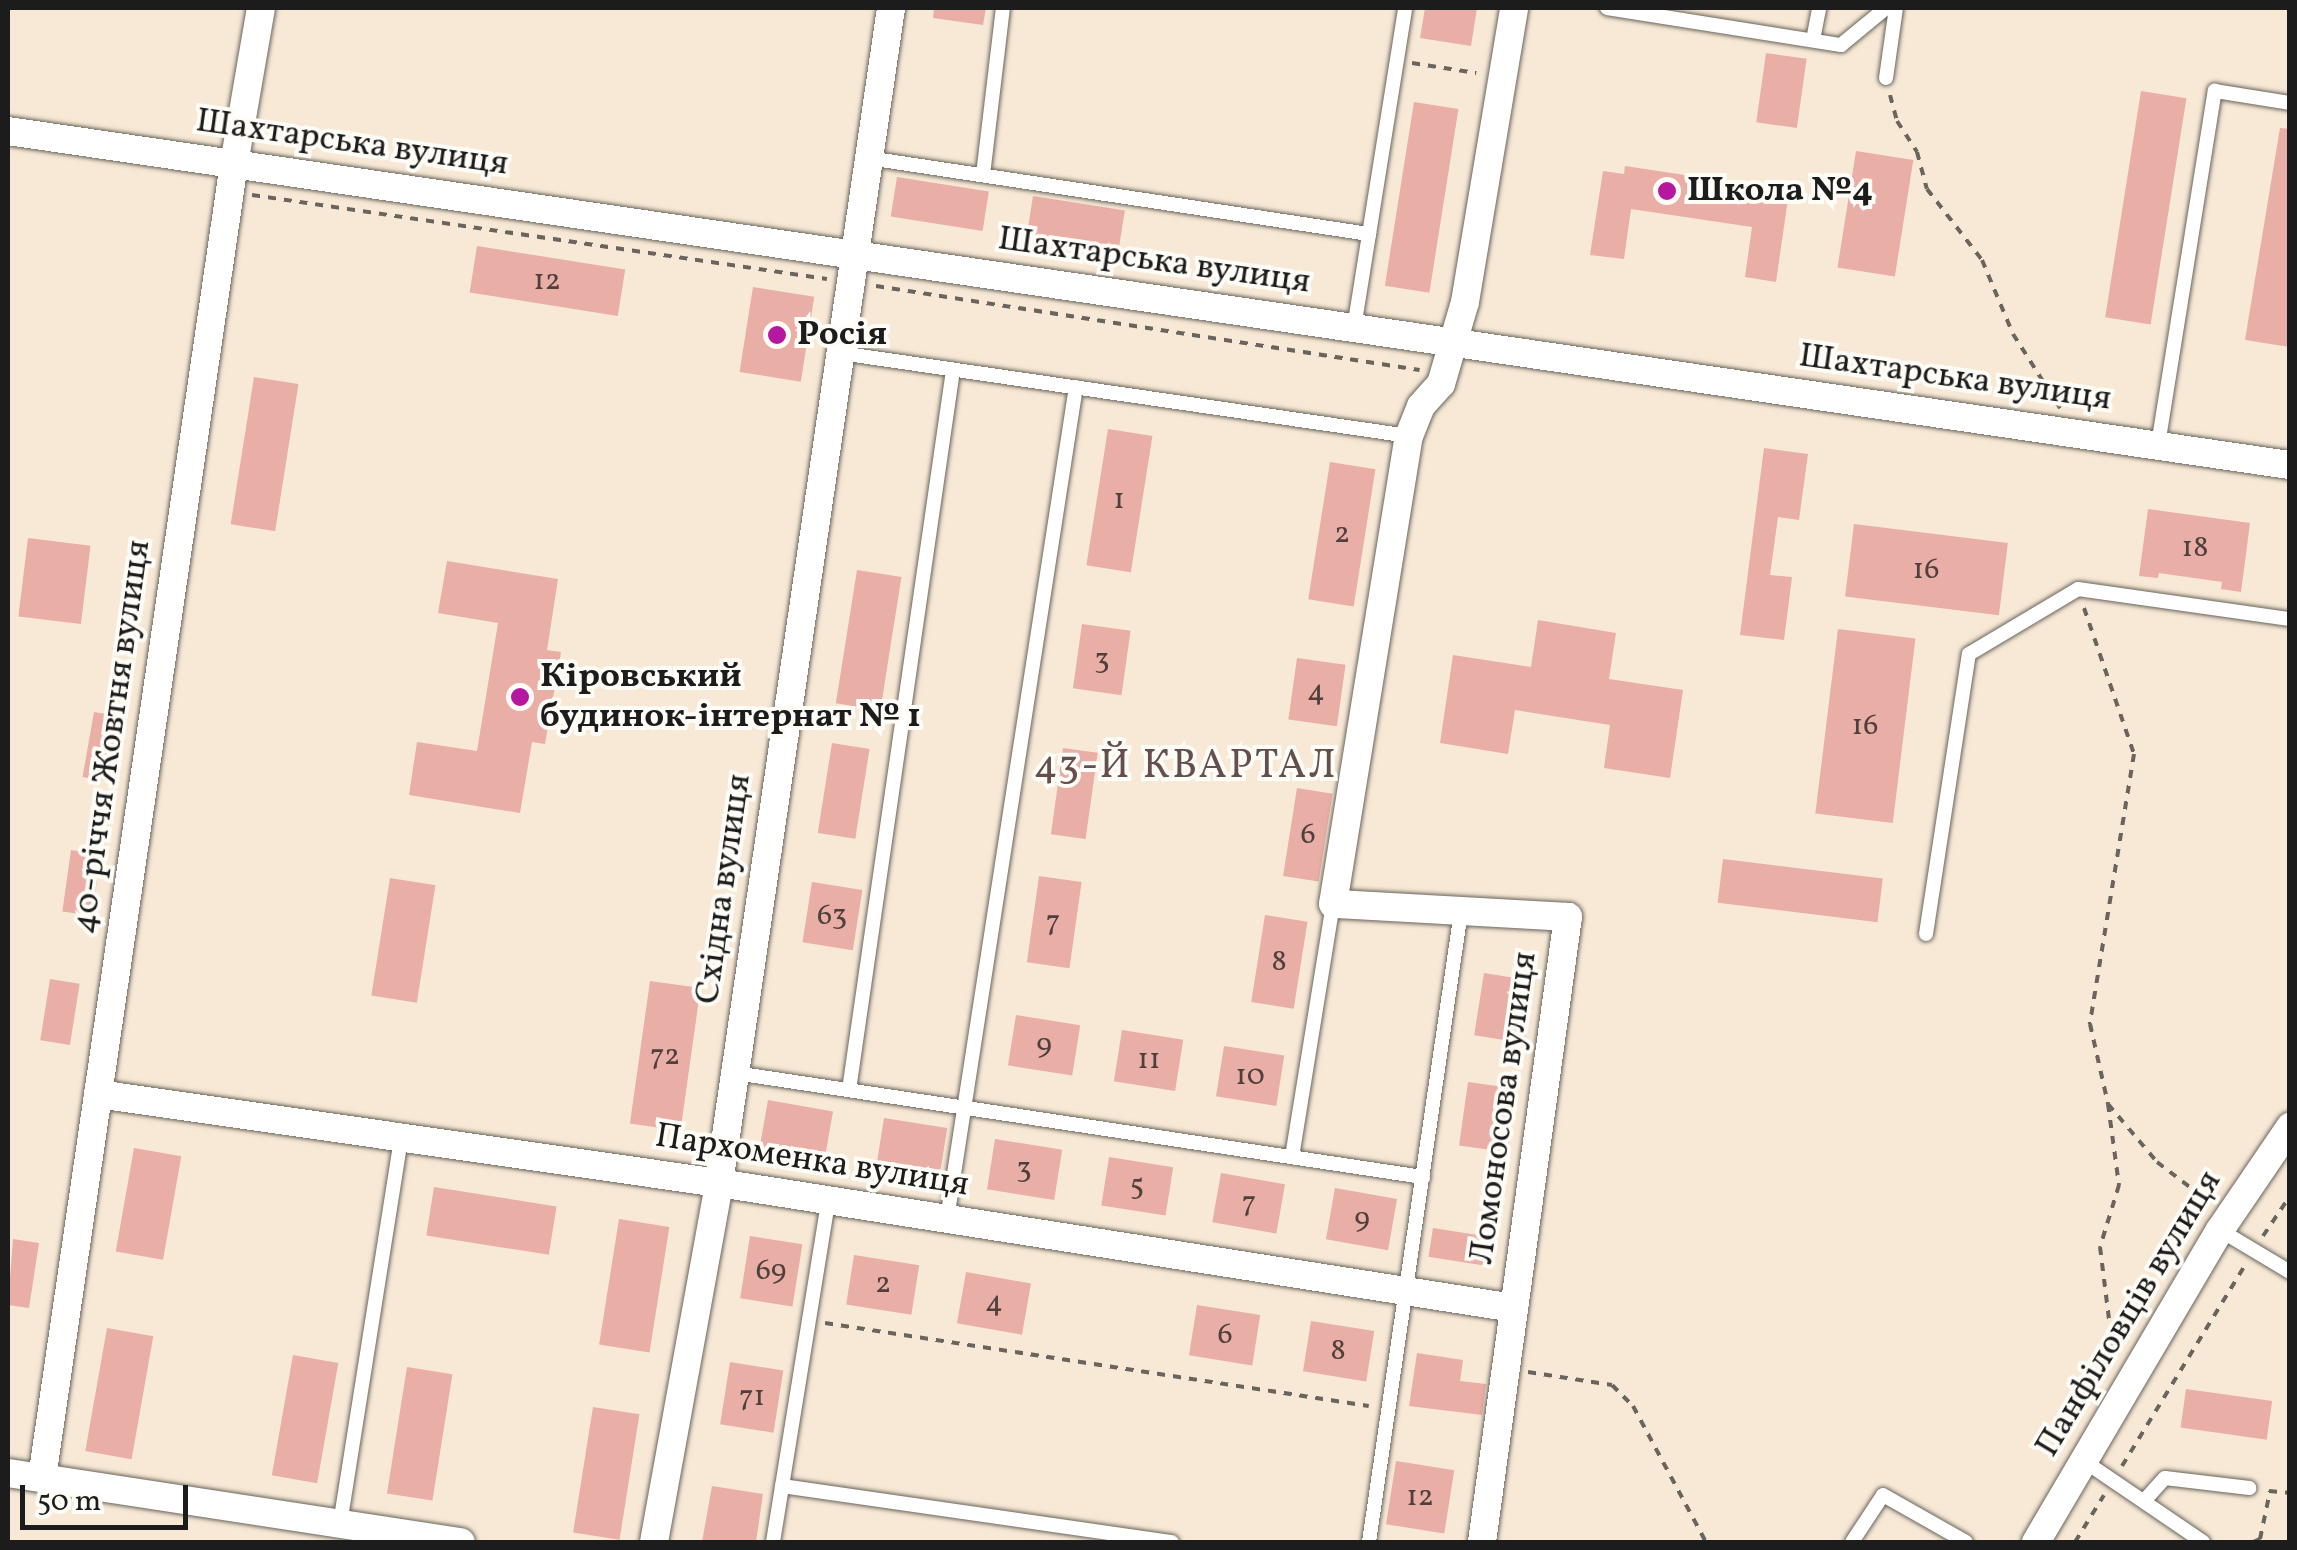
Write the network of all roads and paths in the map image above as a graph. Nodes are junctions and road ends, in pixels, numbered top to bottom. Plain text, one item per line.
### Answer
1 (261, 8) edge
2 (891, 8) edge
3 (1003, 8) edge
4 (1405, 8) edge
5 (1514, 8) edge
6 (1607, 8) edge
7 (1819, 8) edge
8 (1886, 8) edge
9 (1896, 8) edge
10 (1813, 40) junction
11 (1396, 61) junction
12 (1481, 74) dead end
13 (1886, 78) joint
14 (2290, 103) edge
15 (8, 130) edge
16 (868, 158) junction
17 (234, 164) junction
18 (983, 175) junction
19 (1369, 234) junction
20 (854, 255) junction
21 (1354, 328) junction
22 (1453, 342) junction
23 (840, 353) junction
24 (953, 370) junction
25 (1076, 387) junction
26 (2063, 412) dead end
27 (1409, 436) junction
28 (2158, 446) junction
29 (2290, 465) edge
30 (2078, 589) junction
31 (2290, 619) edge
32 (1333, 904) junction
33 (1461, 911) junction
34 (1926, 934) dead end
35 (736, 1072) junction
36 (849, 1090) junction
37 (98, 1094) junction
38 (2108, 1104) junction
39 (964, 1108) junction
40 (2290, 1127) edge
41 (401, 1138) junction
42 (1292, 1157) junction
43 (1423, 1177) junction
44 (719, 1184) junction
45 (2290, 1196) edge
46 (828, 1200) junction
47 (947, 1219) junction
48 (2224, 1223) junction
49 (2254, 1250) junction
50 (2290, 1272) edge
51 (1406, 1291) junction
52 (1514, 1308) junction
53 (808, 1321) junction
54 (2114, 1363) dead end
55 (1506, 1369) junction
56 (1389, 1408) junction
57 (2084, 1461) junction
58 (8, 1472) edge
59 (42, 1478) junction
60 (2113, 1480) junction
61 (782, 1486) junction
62 (2249, 1488) joint
63 (2270, 1491) junction
64 (2290, 1493) edge
65 (2144, 1502) junction
66 (340, 1524) junction
67 (461, 1542) edge
68 (654, 1542) edge
69 (773, 1542) edge
70 (1172, 1542) edge
71 (1369, 1542) edge
72 (1482, 1542) edge
73 (1706, 1542) edge
74 (1852, 1542) edge
75 (1966, 1542) edge
76 (2036, 1542) edge
77 (2075, 1542) edge
78 (2203, 1542) edge
79 (2252, 1542) edge

1 - 17 street, 40-річчя Жовтня вулиця
2 - 16 street, Східна вулиця
3 - 18 lane
4 - 11 lane
5 - 22 street
6 - 10 lane
7 - 10 lane
8 - 10 lane
9 - 13 lane
11 - 12 path
11 - 19 lane
13 - 26 path
14 - 28 lane
15 - 17 street, Шахтарська вулиця
16 - 18 lane
16 - 20 street, Східна вулиця
17 - 20 street, Шахтарська вулиця
17 - 37 street, 40-річчя Жовтня вулиця
18 - 19 lane
19 - 21 lane
20 - 21 street, Шахтарська вулиця
20 - 23 street, Східна вулиця
21 - 22 street, Шахтарська вулиця
22 - 27 street
22 - 28 street, Шахтарська вулиця
23 - 24 lane
23 - 35 street, Східна вулиця
24 - 25 lane
24 - 36 lane
25 - 27 lane
25 - 39 lane
27 - 32 street
28 - 29 street, Шахтарська вулиця
30 - 31 lane
30 - 34 lane
30 - 38 path
32 - 33 street, Ломоносова вулиця
32 - 42 lane
33 - 43 lane
33 - 52 street, Ломоносова вулиця
35 - 36 lane
35 - 44 street, Східна вулиця
36 - 39 lane
37 - 41 street, Пархоменка вулиця
37 - 59 street, 40-річчя Жовтня вулиця
38 - 48 path
38 - 54 path
39 - 42 lane
39 - 47 lane
40 - 48 street, Панфіловців вулиця
41 - 44 street, Пархоменка вулиця
41 - 66 lane
42 - 43 lane
43 - 51 lane
44 - 46 street, Пархоменка вулиця
44 - 68 street, Східна вулиця
45 - 49 path
46 - 47 street, Пархоменка вулиця
46 - 53 lane
47 - 51 street, Пархоменка вулиця
48 - 49 lane
48 - 57 street, Панфіловців вулиця
49 - 50 lane
49 - 60 path
51 - 52 street, Пархоменка вулиця
51 - 56 lane
52 - 55 street, Ломоносова вулиця
53 - 56 path
53 - 61 lane
55 - 72 street, Ломоносова вулиця
55 - 73 path
56 - 71 lane
57 - 60 lane
57 - 76 street, Панфіловців вулиця
58 - 59 street
59 - 66 street
60 - 65 lane
60 - 77 path
61 - 69 lane
61 - 70 lane
62 - 63 path
62 - 65 lane
63 - 64 path
63 - 79 path
65 - 78 lane
66 - 67 street
74 - 75 lane

